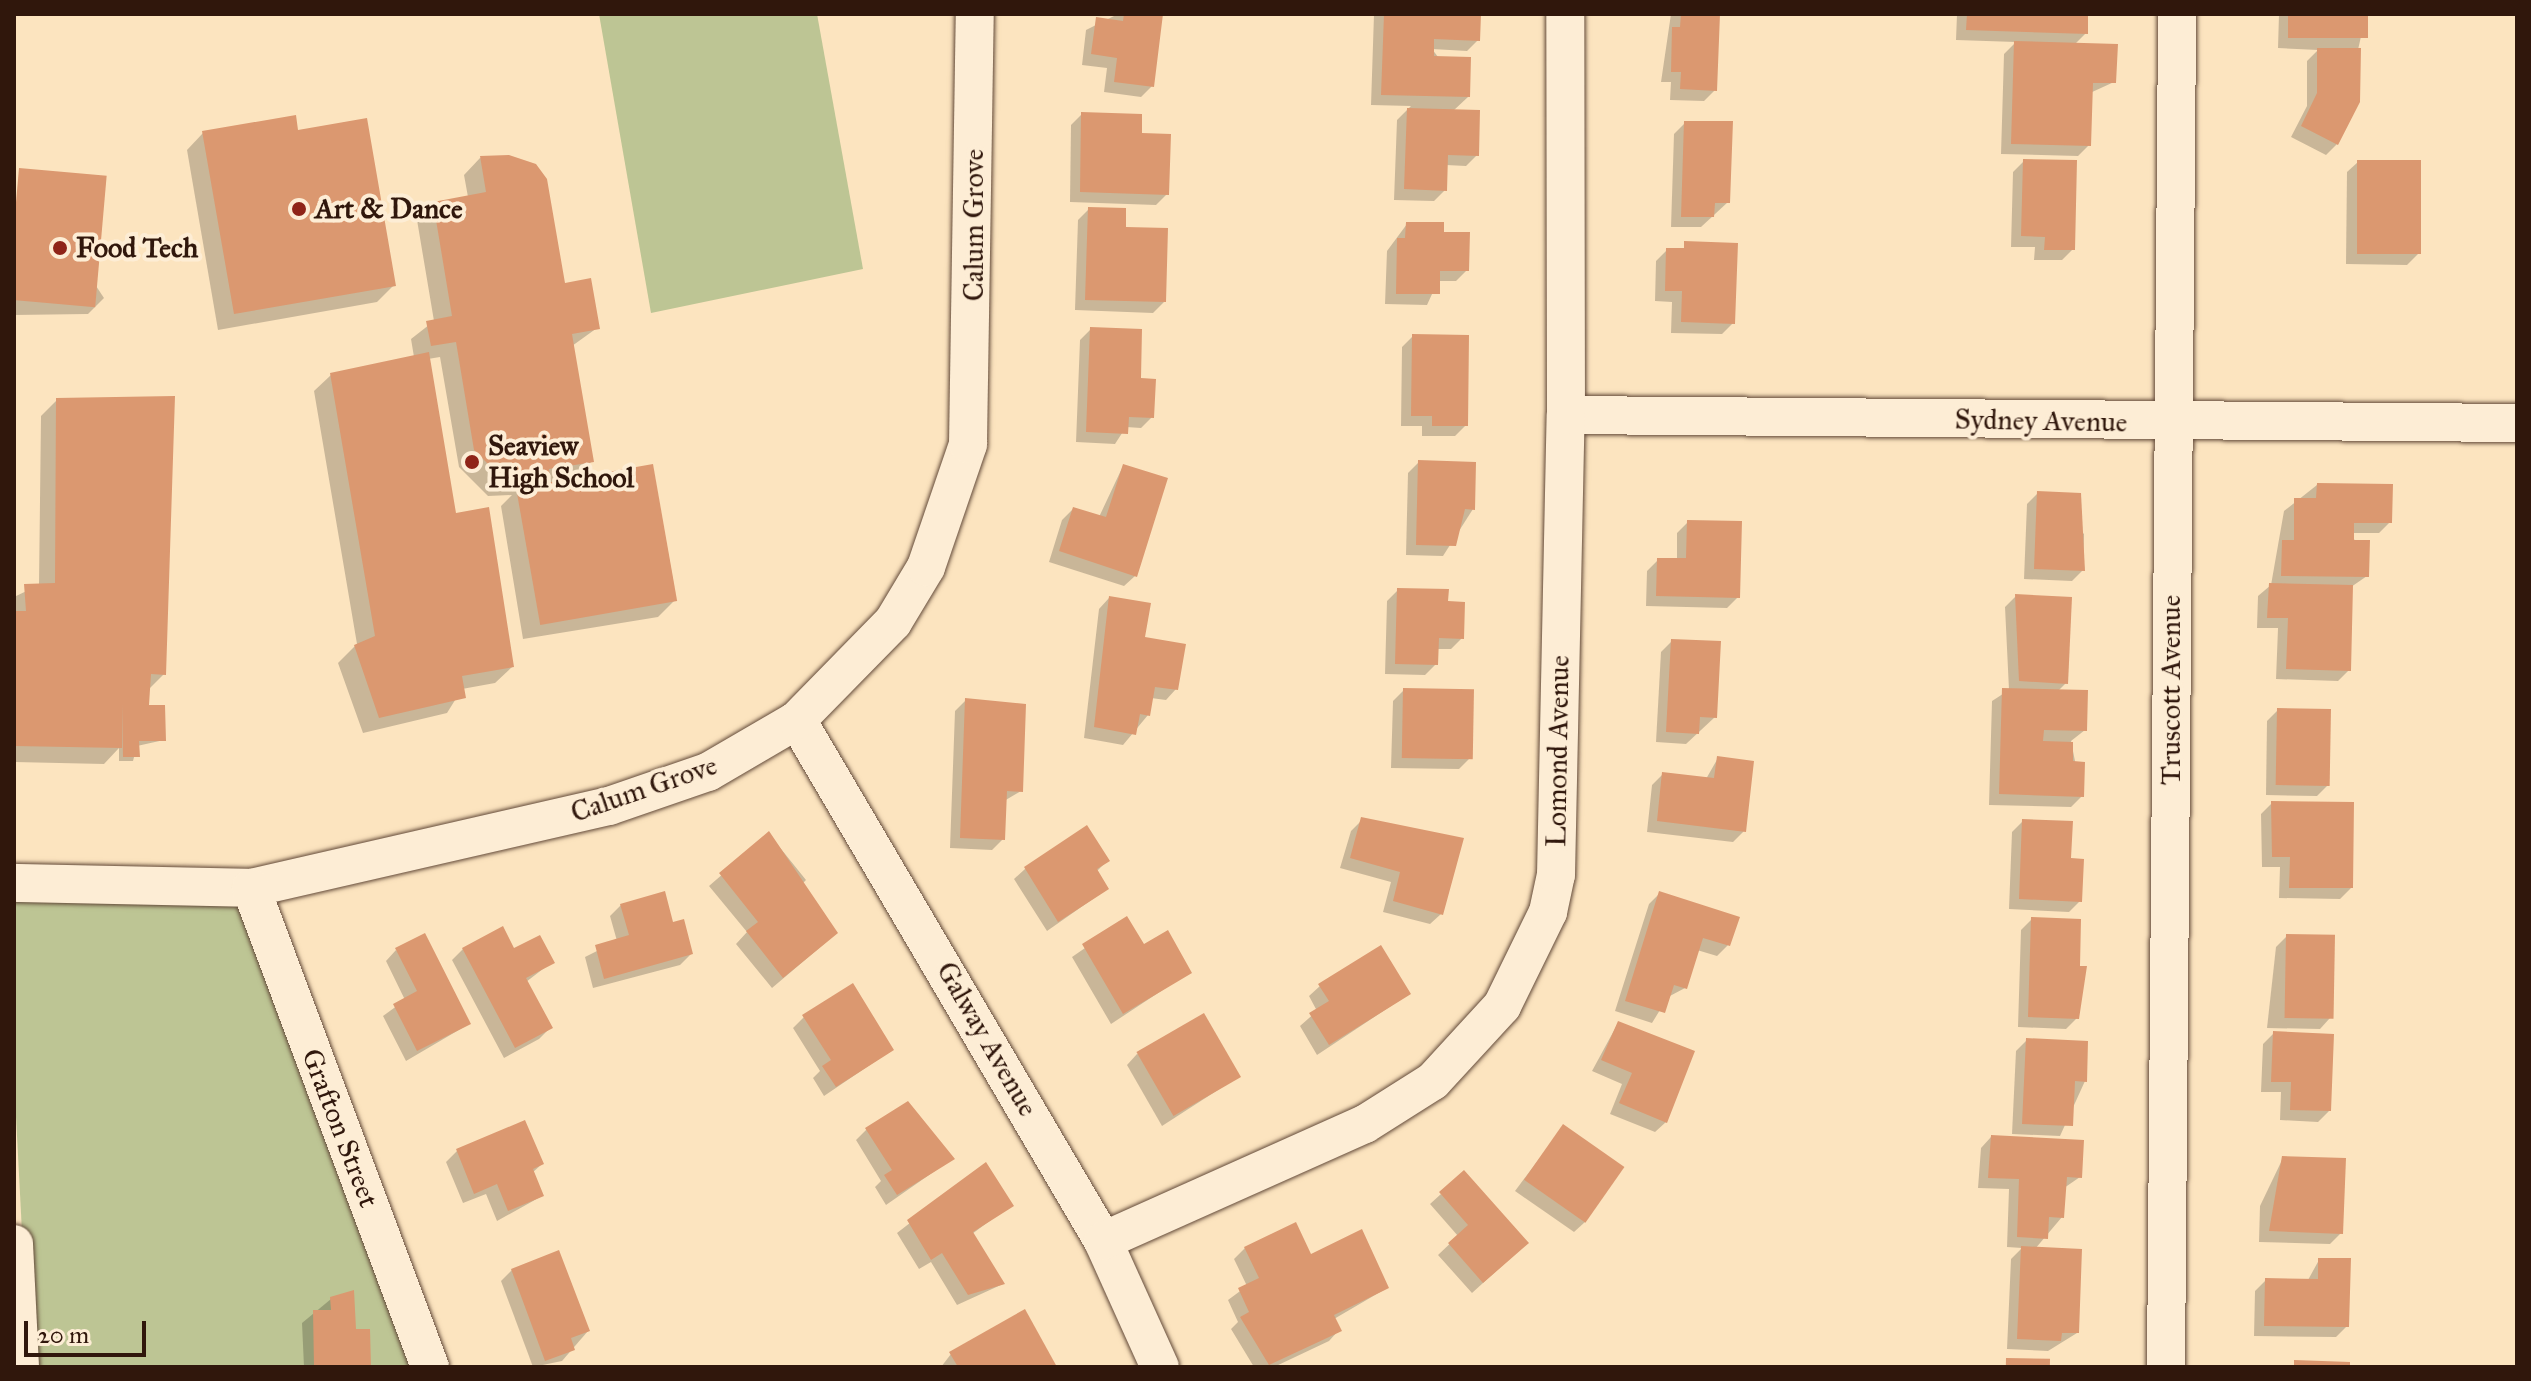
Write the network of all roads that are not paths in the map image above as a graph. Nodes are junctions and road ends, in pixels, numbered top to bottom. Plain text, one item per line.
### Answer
1 (975, 14) edge
2 (1565, 14) edge
3 (2177, 14) edge
4 (1566, 415) junction
5 (2173, 422) junction
6 (2517, 423) edge
7 (797, 720) junction
8 (14, 883) edge
9 (251, 888) junction
10 (1103, 1241) junction
11 (14, 1244) edge
12 (20, 1367) edge
13 (430, 1367) edge
14 (1160, 1367) edge
15 (2166, 1367) edge

1 - 7 street, Calum Grove
2 - 4 street, Lomond Avenue
3 - 5 street, Truscott Avenue
4 - 5 street, Sydney Avenue
4 - 10 street, Lomond Avenue
5 - 6 street, Sydney Avenue
5 - 15 street, Truscott Avenue
7 - 9 street, Calum Grove
7 - 10 street, Galway Avenue
8 - 9 street, Calum Grove
9 - 13 street, Grafton Street
10 - 14 street, Galway Avenue
11 - 12 street

